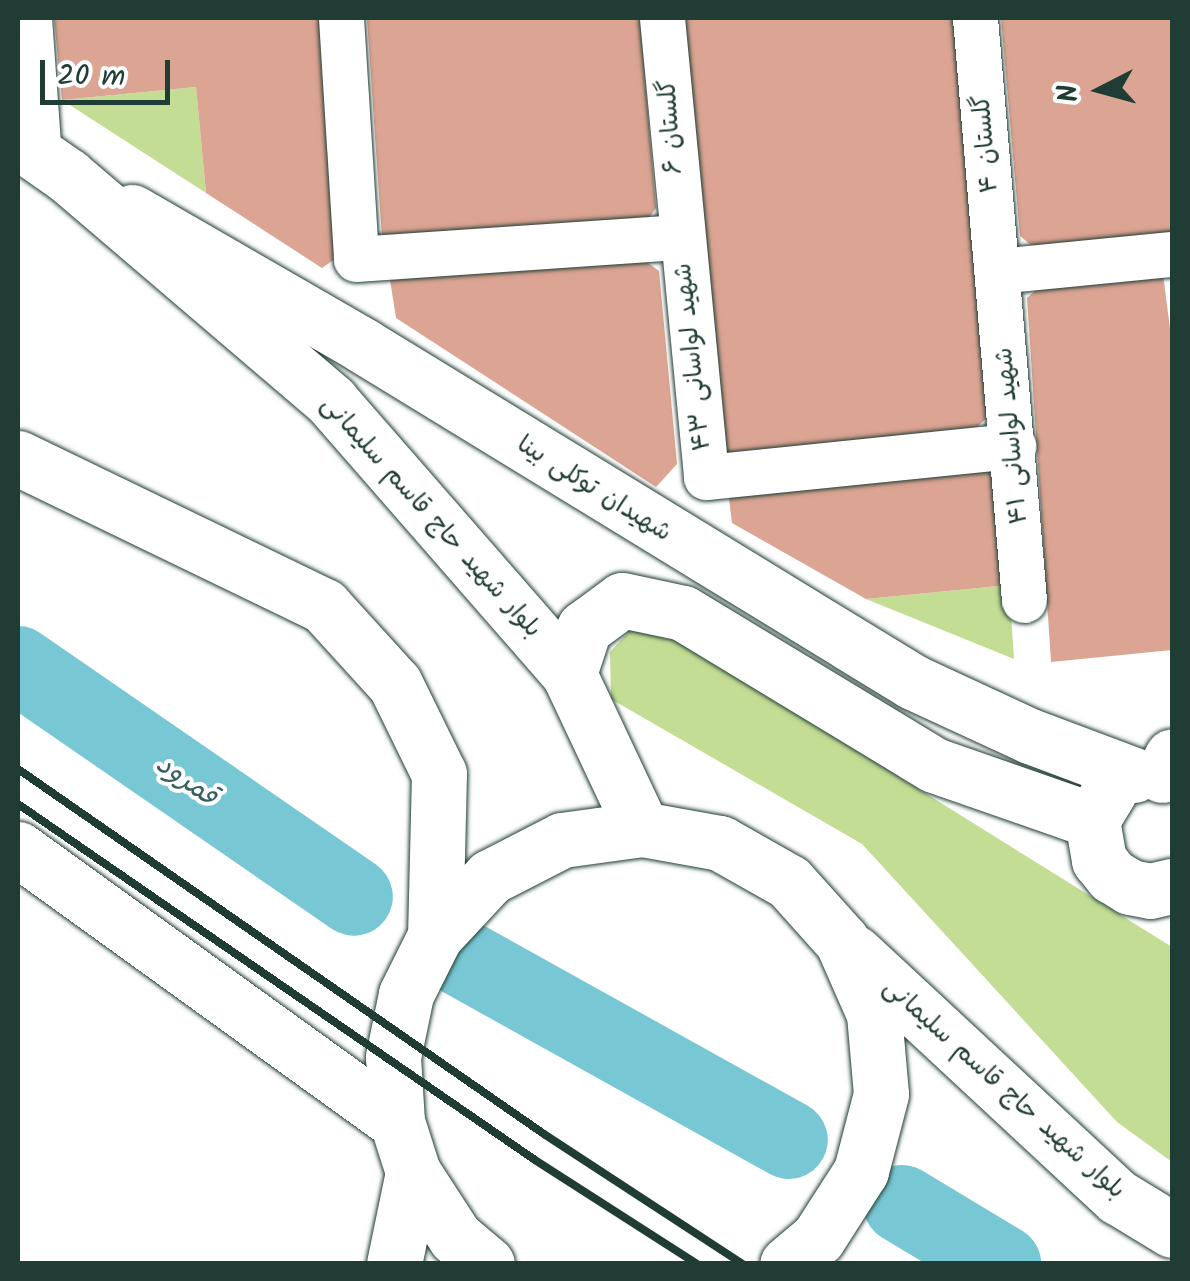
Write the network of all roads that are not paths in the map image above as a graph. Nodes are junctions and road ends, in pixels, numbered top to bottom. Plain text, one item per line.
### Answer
1 (29, 18) edge
2 (342, 18) edge
3 (662, 18) edge
4 (974, 18) edge
5 (42, 157) edge
6 (680, 236) junction
7 (1172, 254) edge
8 (998, 271) junction
9 (1013, 446) junction
10 (18, 458) edge
11 (1024, 600) dead end
12 (569, 674) junction
13 (1160, 771) edge
14 (1092, 820) junction
15 (642, 829) junction
16 (18, 849) edge
17 (1165, 894) edge
18 (435, 936) junction
19 (842, 941) junction
20 (405, 1147) junction
21 (1172, 1230) edge
22 (394, 1264) edge
23 (487, 1264) edge
24 (787, 1264) edge

1 - 5 street
2 - 6 street
3 - 6 street, گلستان ۶
4 - 8 street, گلستان ۴
5 - 12 main road, بلوار شهید حاج قاسم سلیمانی
5 - 13 main road, شهیدان توکلی بینا
6 - 9 street, شهید لواسانی ۴۳
7 - 8 street
8 - 9 street, شهید لواسانی ۴۱
9 - 11 street, شهید لواسانی ۴۱
10 - 18 main road
12 - 14 main road
12 - 15 main road, بلوار شهید حاج قاسم سلیمانی
13 - 14 main road
14 - 17 main road
15 - 18 main road
15 - 19 main road
16 - 20 main road
18 - 20 main road
19 - 21 main road, بلوار شهید حاج قاسم سلیمانی
19 - 24 main road
20 - 22 main road
20 - 23 main road

